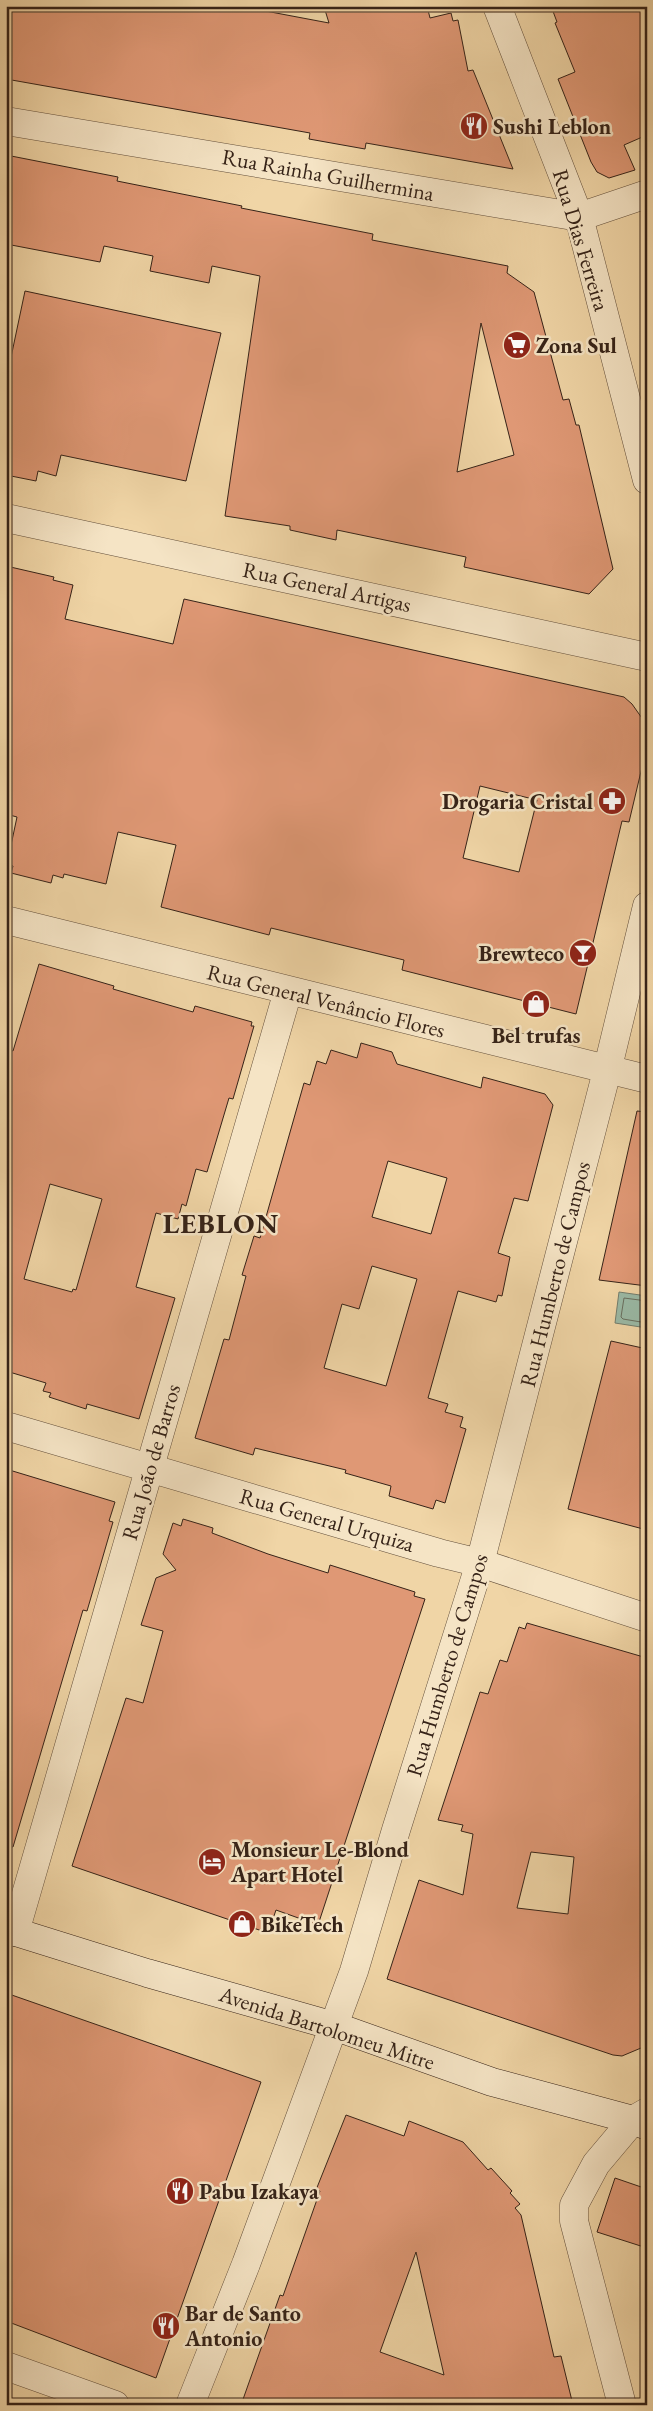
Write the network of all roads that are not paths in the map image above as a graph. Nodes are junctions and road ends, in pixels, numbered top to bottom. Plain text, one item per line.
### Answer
1 (497, 6) edge
2 (6, 121) edge
3 (647, 194) edge
4 (579, 217) junction
5 (647, 480) edge
6 (6, 518) edge
7 (647, 657) edge
8 (647, 906) edge
9 (6, 920) edge
10 (288, 991) junction
11 (607, 1071) junction
12 (647, 1079) edge
13 (6, 1426) edge
14 (150, 1468) junction
15 (480, 1563) junction
16 (647, 1618) edge
17 (11, 1931) edge
18 (334, 2026) junction
19 (642, 2119) edge
20 (6, 2366) edge
21 (115, 2405) edge
22 (190, 2405) edge
23 (622, 2405) edge

1 - 4 street, Rua Dias Ferreira
2 - 4 street, Rua Rainha Guilhermina
3 - 4 street, Rua Rainha Guilhermina
4 - 5 street, Rua Dias Ferreira
6 - 7 street, Rua General Artigas
8 - 11 street, Rua Humberto de Campos
9 - 10 street, Rua General Venâncio Flores
10 - 11 street, Rua General Venâncio Flores
10 - 14 street, Rua João de Barros
11 - 12 street, Rua General Venâncio Flores
11 - 15 street, Rua Humberto de Campos
13 - 14 street, Rua General Urquiza
14 - 15 street, Rua General Urquiza
14 - 17 street, Rua João de Barros
15 - 16 street, Rua General Urquiza
15 - 18 street, Rua Humberto de Campos
17 - 18 street, Avenida Bartolomeu Mitre
18 - 19 street, Avenida Bartolomeu Mitre
18 - 22 street, Rua Humberto de Campos
19 - 23 street
20 - 21 street

